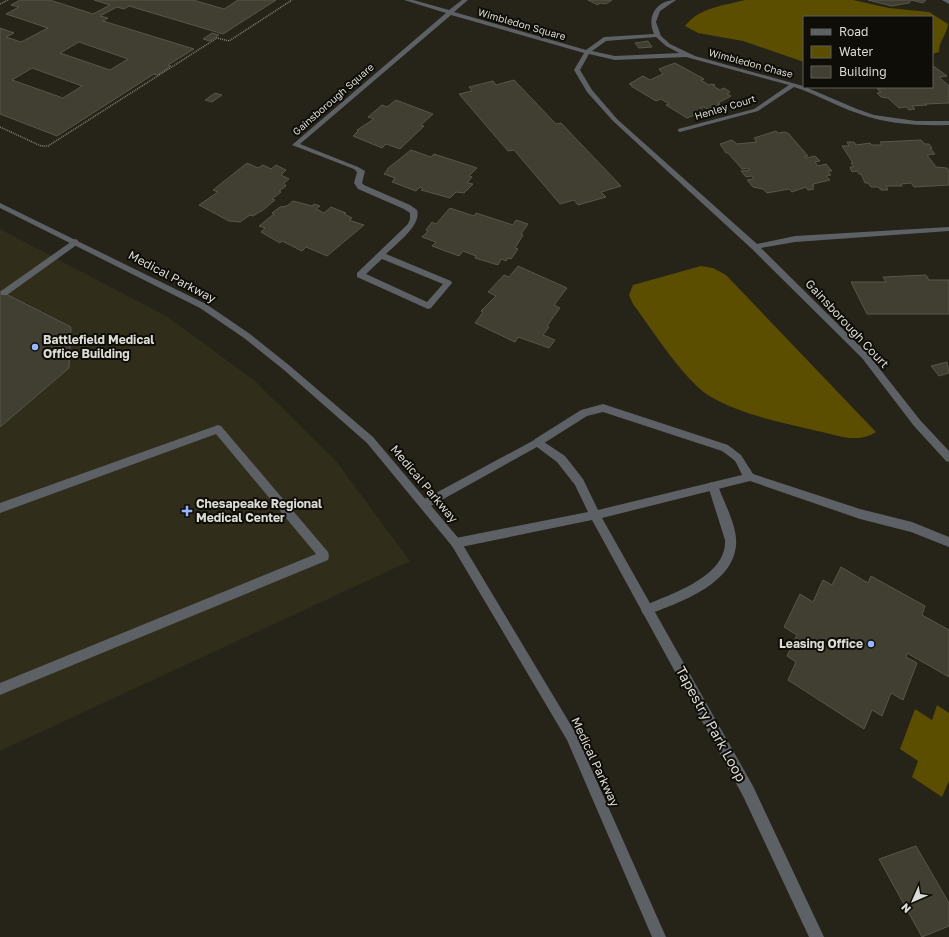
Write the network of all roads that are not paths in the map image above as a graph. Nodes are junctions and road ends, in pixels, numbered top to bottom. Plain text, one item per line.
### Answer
1 (407, 0) edge
2 (465, 0) edge
3 (672, 0) edge
4 (945, 0) edge
5 (949, 2) edge
6 (449, 12) junction
7 (658, 35) junction
8 (587, 52) junction
9 (687, 54) junction
10 (793, 85) junction
11 (949, 123) edge
12 (680, 130) dead end
13 (1, 206) edge
14 (949, 229) edge
15 (75, 242) junction
16 (755, 247) junction
17 (380, 255) junction
18 (4, 293) dead end
19 (538, 442) junction
20 (949, 458) edge
21 (750, 477) junction
22 (713, 486) junction
23 (425, 504) junction
24 (0, 508) edge
25 (595, 515) junction
26 (949, 542) edge
27 (456, 543) junction
28 (647, 610) junction
29 (0, 689) edge
30 (659, 937) edge
31 (817, 937) edge

1 - 6 street, Wimbledon Square
2 - 6 street, Gainsborough Square
3 - 7 street
4 - 5 street
6 - 8 street, Wimbledon Square
6 - 17 street, Gainsborough Square
7 - 8 street
7 - 9 street, Wimbledon Chase
8 - 9 street, Wimbledon Chase
8 - 16 street, Gainsborough Court
9 - 10 street, Wimbledon Chase
10 - 11 street, Wimbledon Chase
10 - 12 street, Henley Court
13 - 15 street, Medical Parkway
14 - 16 street
15 - 18 street
15 - 23 street, Medical Parkway
16 - 20 street, Gainsborough Court
17 - 17 street, Gainsborough Square
19 - 21 street
19 - 23 street
19 - 25 street, Tapestry Park Loop
21 - 22 street
21 - 26 street
22 - 25 street
22 - 28 street
23 - 27 street, Medical Parkway
24 - 29 street
25 - 27 street
25 - 28 street, Tapestry Park Loop
27 - 30 street, Medical Parkway
28 - 31 street, Tapestry Park Loop

